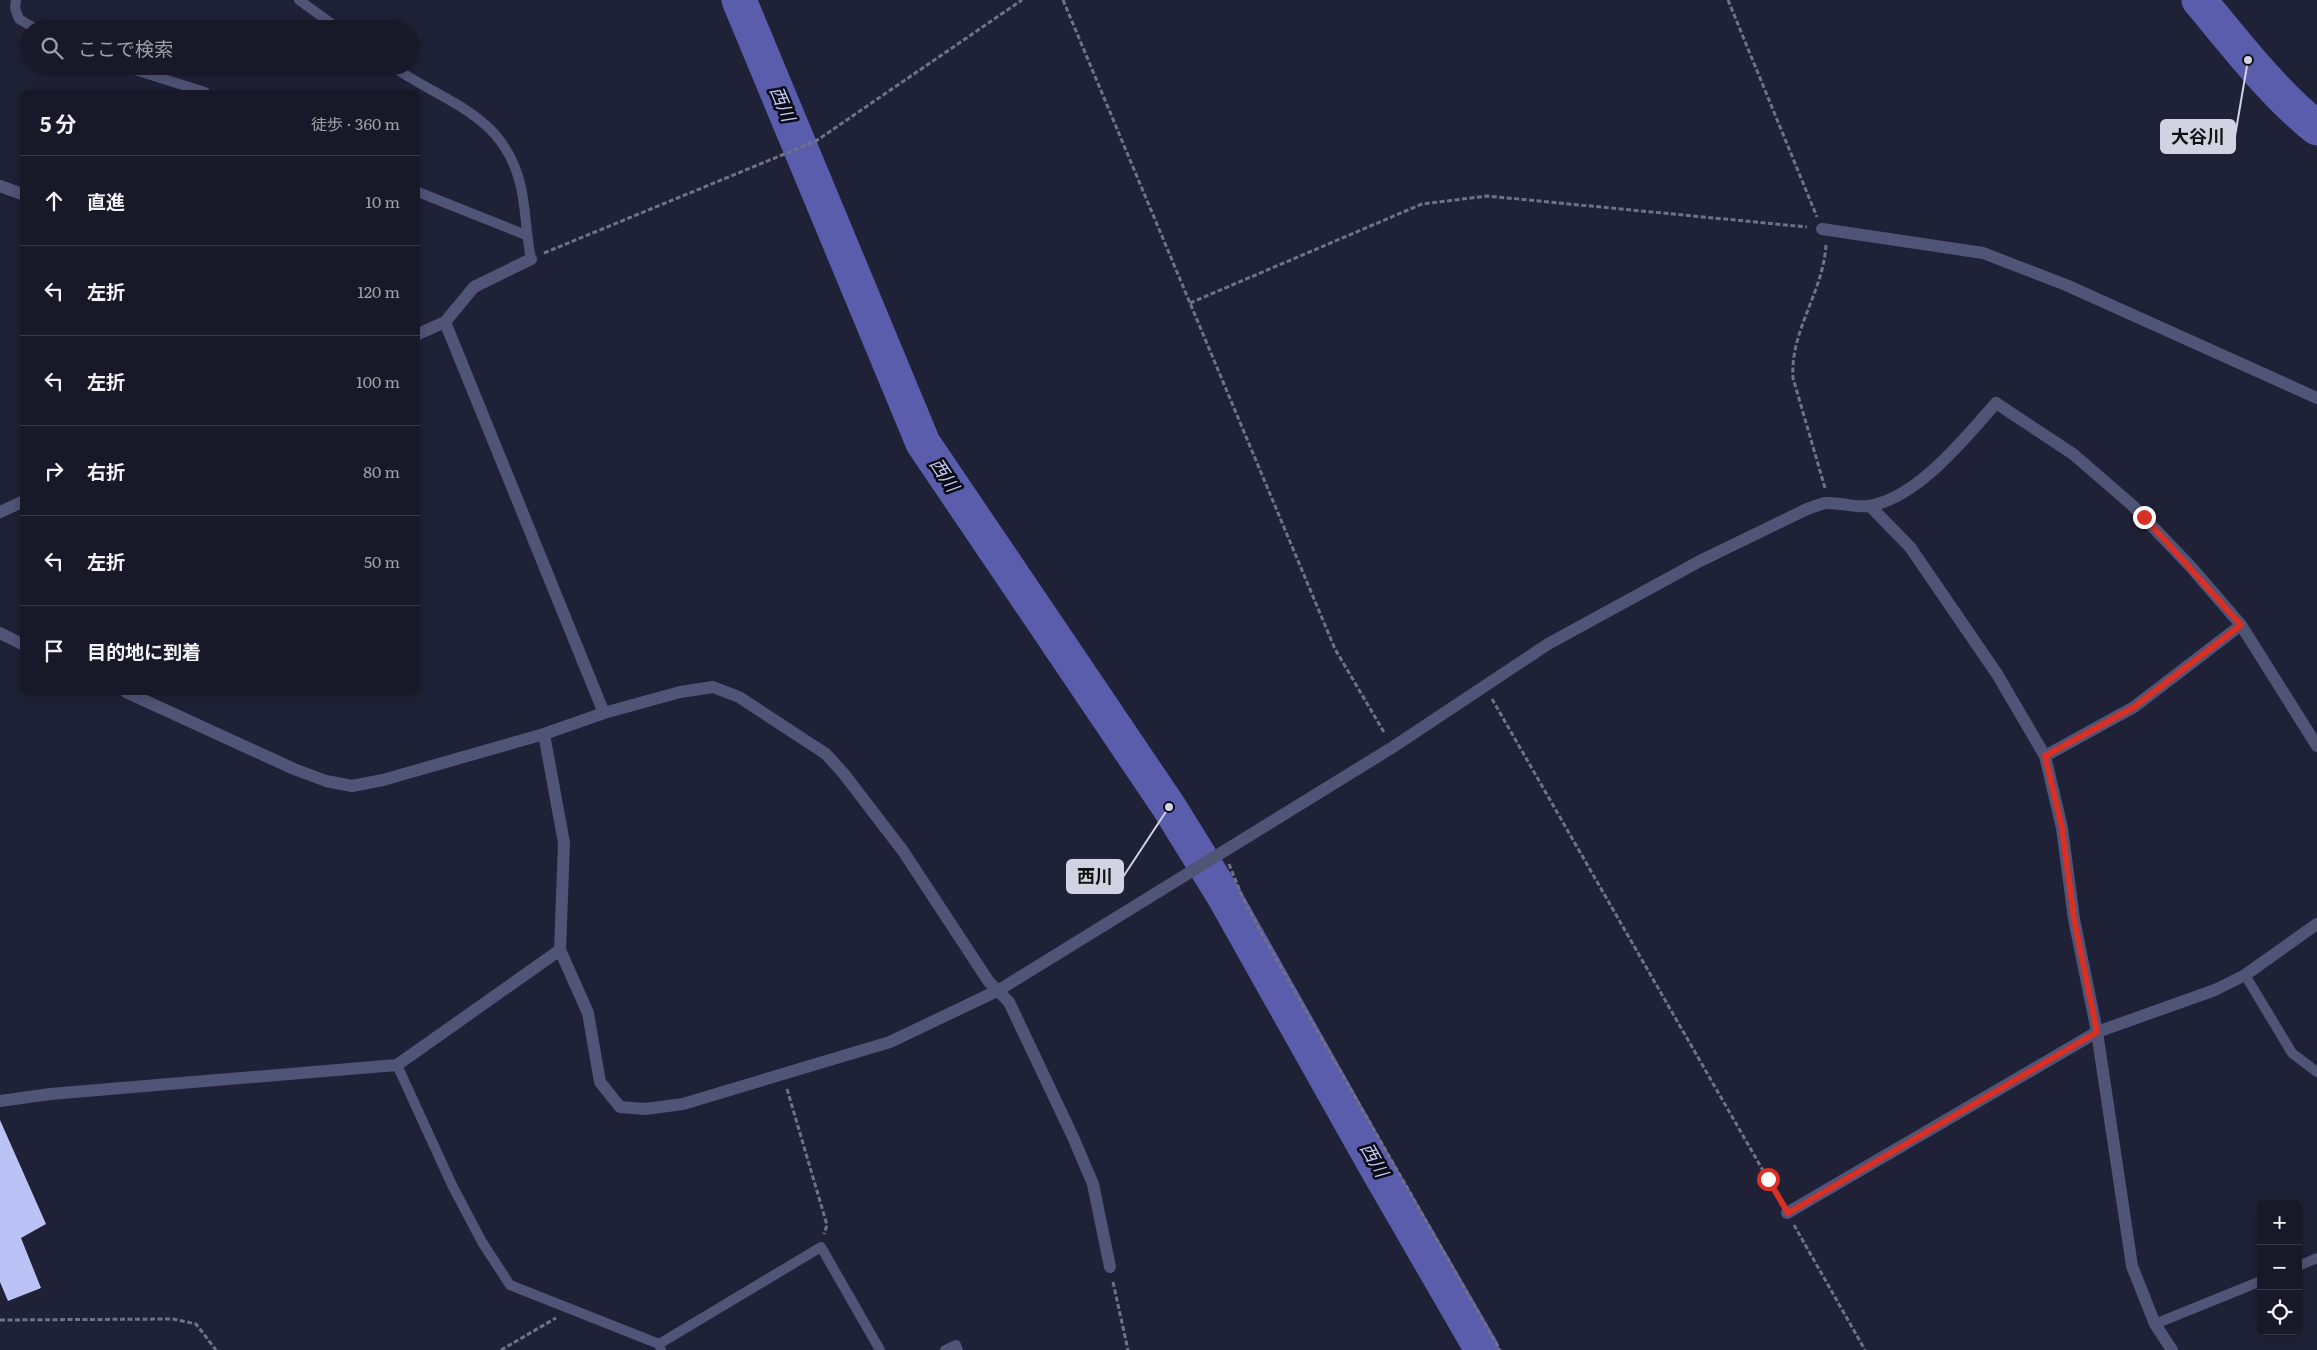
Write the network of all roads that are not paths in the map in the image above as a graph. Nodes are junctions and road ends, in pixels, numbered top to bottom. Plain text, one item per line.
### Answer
1 (16, 0) edge
2 (299, 0) edge
3 (327, 20) edge
4 (20, 21) edge
5 (151, 75) edge
6 (407, 75) edge
7 (199, 90) edge
8 (0, 186) edge
9 (20, 193) edge
10 (420, 193) edge
11 (1822, 229) road end
12 (526, 235) junction
13 (531, 259) joint
14 (446, 322) junction
15 (420, 333) edge
16 (2317, 398) edge
17 (20, 503) edge
18 (1870, 506) junction
19 (0, 512) edge
20 (2241, 625) junction
21 (0, 633) edge
22 (20, 643) edge
23 (133, 695) edge
24 (604, 713) junction
25 (544, 734) junction
26 (2317, 746) edge
27 (2045, 756) junction
28 (2317, 924) edge
29 (560, 950) junction
30 (2245, 975) junction
31 (998, 990) junction
32 (2097, 1032) junction
33 (397, 1065) junction
34 (2317, 1072) edge
35 (0, 1100) edge
36 (1788, 1213) road end
37 (2317, 1258) edge
38 (2302, 1264) edge
39 (1110, 1266) road end
40 (2257, 1283) edge
41 (2155, 1324) junction
42 (660, 1347) edge
43 (880, 1350) edge
44 (945, 1350) edge
45 (958, 1350) edge
46 (2172, 1350) edge

1 - 4 lane
2 - 3 lane
5 - 7 lane
6 - 12 lane
8 - 9 street
10 - 12 lane
11 - 16 street
12 - 13 lane
13 - 14 street
14 - 15 street
14 - 24 street
17 - 19 street
18 - 20 street
18 - 27 street
18 - 31 street
20 - 26 street
20 - 27 street
21 - 22 street
23 - 25 street
24 - 25 street
24 - 31 street
25 - 29 street
27 - 32 street
28 - 30 street
29 - 31 street
29 - 33 street
30 - 32 street
30 - 34 lane
31 - 39 street
32 - 36 street
32 - 41 street
33 - 35 street
33 - 42 lane
37 - 38 lane
40 - 41 lane
41 - 46 street
42 - 43 lane
44 - 45 lane

